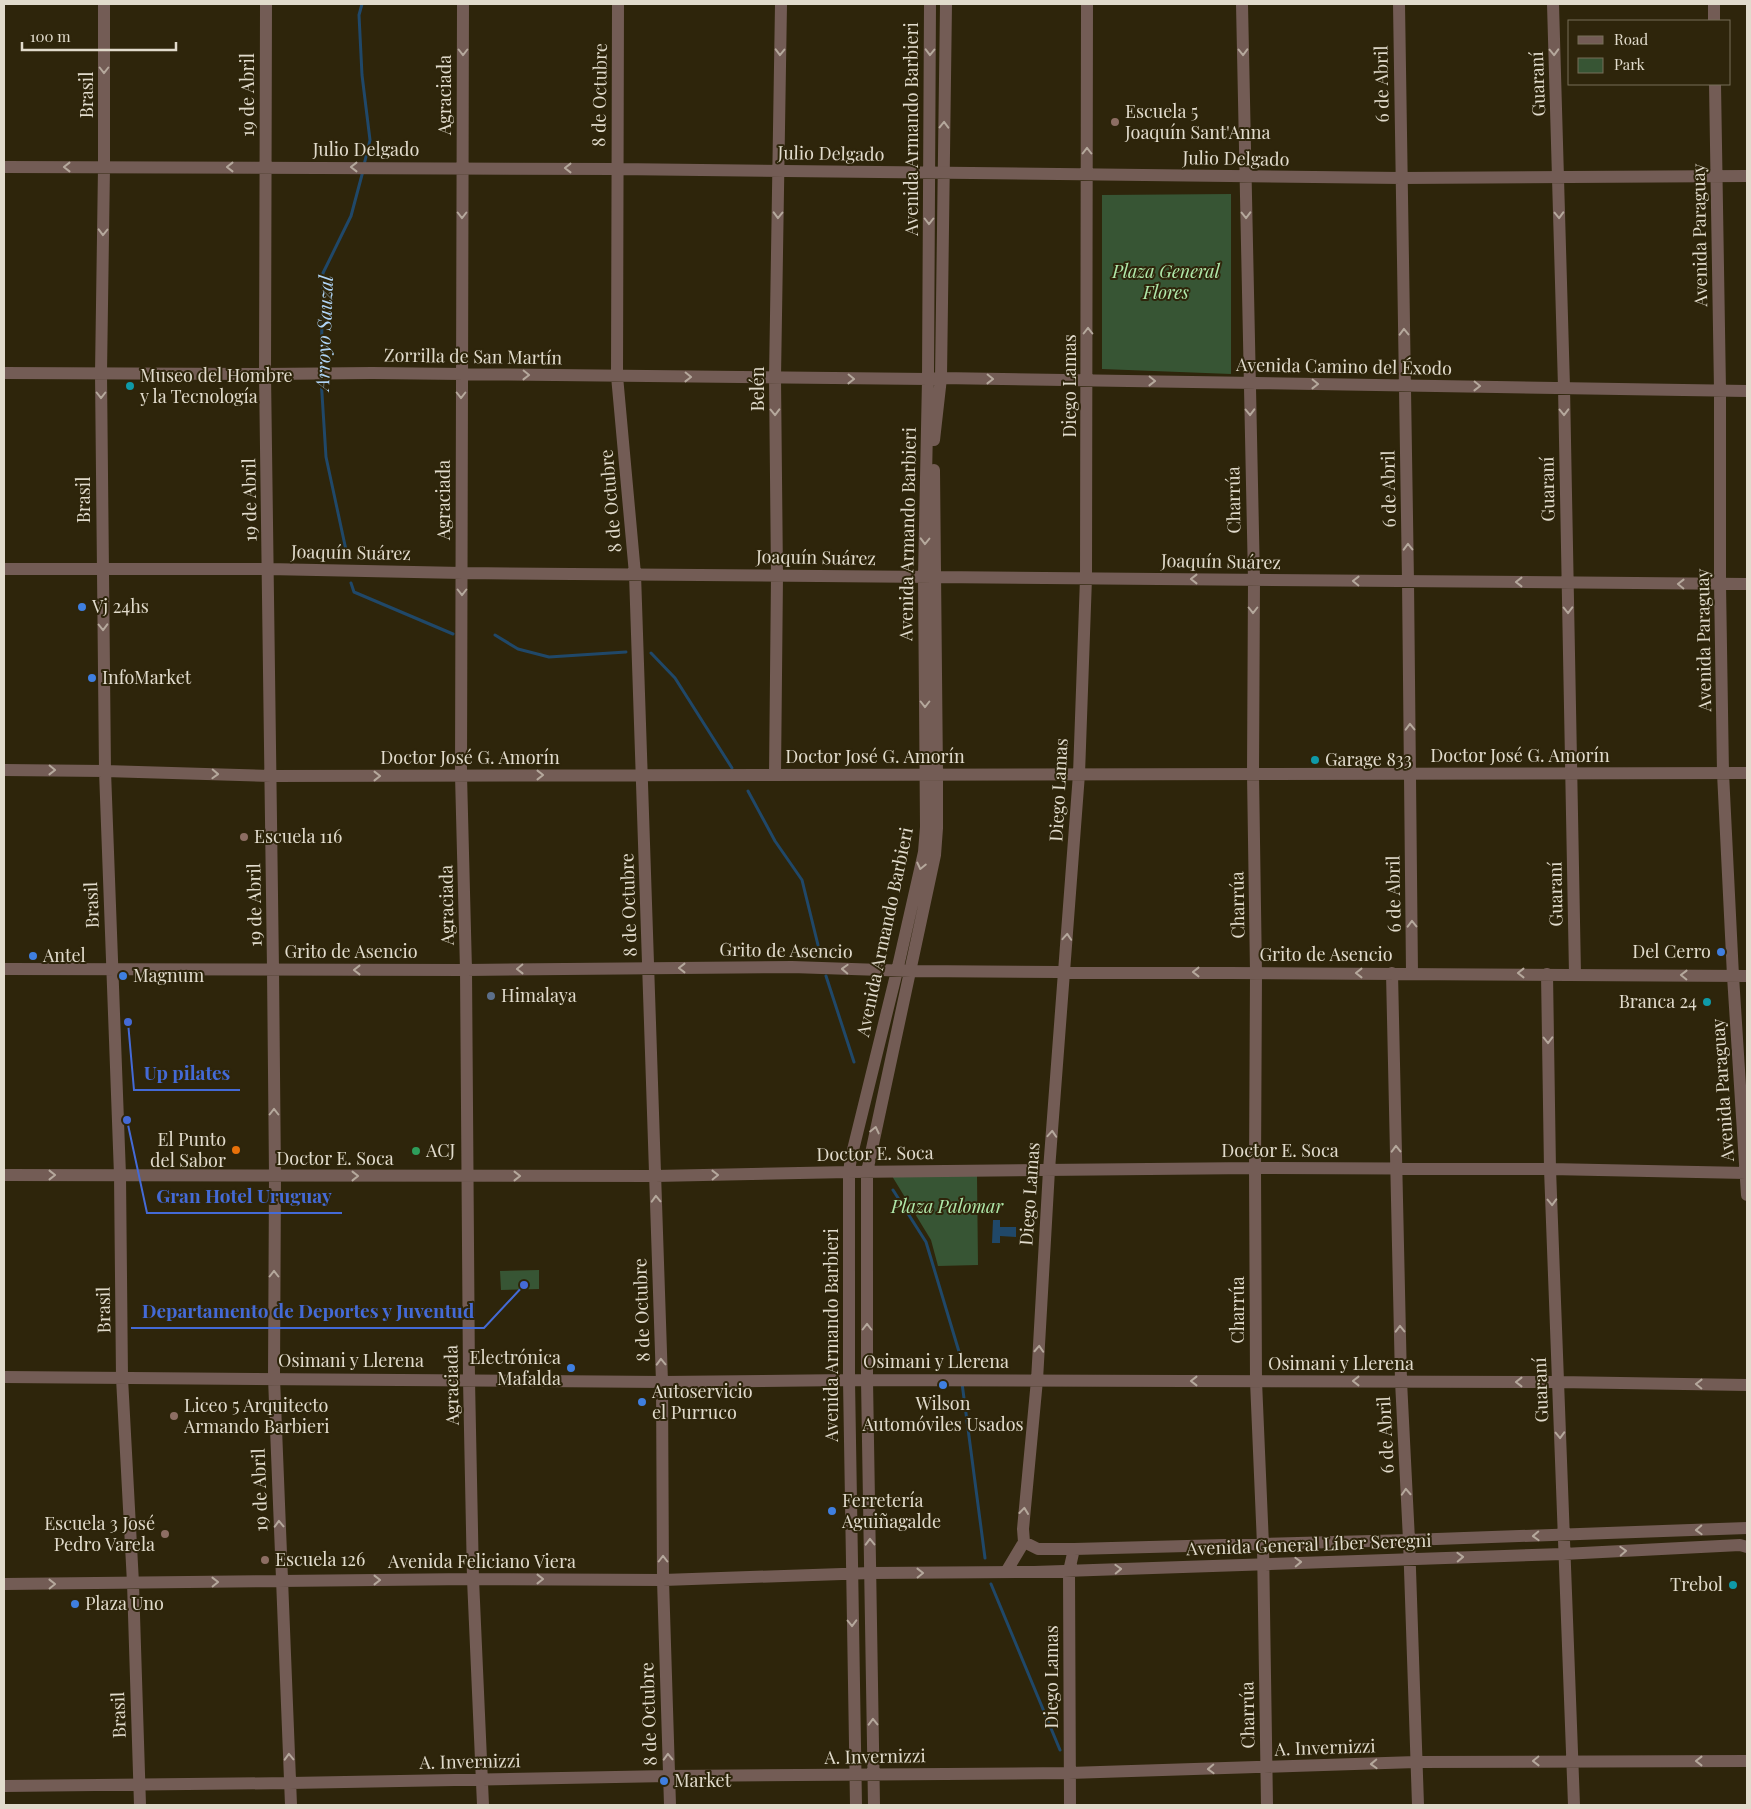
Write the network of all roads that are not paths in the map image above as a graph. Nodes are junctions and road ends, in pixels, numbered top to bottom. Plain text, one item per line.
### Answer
1 (104, 4) edge
2 (266, 4) edge
3 (463, 4) edge
4 (618, 4) edge
5 (781, 4) edge
6 (930, 4) edge
7 (946, 4) edge
8 (1087, 4) edge
9 (1242, 4) edge
10 (1399, 4) edge
11 (1553, 4) edge
12 (1714, 4) edge
13 (1714, 20) edge
14 (1715, 85) edge
15 (4, 167) edge
16 (104, 167) junction
17 (265, 167) junction
18 (463, 168) junction
19 (617, 169) junction
20 (779, 171) junction
21 (929, 173) junction
22 (943, 173) junction
23 (1088, 175) junction
24 (1716, 175) junction
25 (1245, 176) junction
26 (1747, 176) edge
27 (1401, 178) junction
28 (1558, 178) junction
29 (4, 373) edge
30 (101, 374) junction
31 (265, 374) junction
32 (461, 374) junction
33 (616, 376) junction
34 (775, 378) junction
35 (941, 378) junction
36 (928, 380) junction
37 (1088, 380) junction
38 (1250, 383) junction
39 (1405, 385) junction
40 (1564, 387) junction
41 (1720, 390) junction
42 (1747, 391) edge
43 (4, 568) edge
44 (102, 569) junction
45 (268, 569) junction
46 (462, 573) junction
47 (635, 574) junction
48 (777, 576) junction
49 (930, 577) junction
50 (1086, 578) junction
51 (1254, 580) junction
52 (1408, 581) junction
53 (1567, 582) junction
54 (1720, 584) junction
55 (1747, 584) edge
56 (4, 770) edge
57 (105, 771) junction
58 (1723, 773) junction
59 (1747, 773) edge
60 (1079, 774) junction
61 (1254, 774) junction
62 (1410, 774) junction
63 (1571, 774) junction
64 (642, 775) junction
65 (775, 775) junction
66 (931, 775) junction
67 (271, 776) junction
68 (461, 776) junction
69 (649, 968) junction
70 (4, 969) edge
71 (273, 969) junction
72 (112, 970) junction
73 (466, 970) junction
74 (897, 971) junction
75 (911, 971) junction
76 (1064, 972) junction
77 (1256, 973) junction
78 (1392, 973) junction
79 (1412, 973) junction
80 (1547, 974) junction
81 (1575, 974) junction
82 (1733, 976) junction
83 (1747, 976) edge
84 (1255, 1168) junction
85 (1396, 1169) junction
86 (1550, 1169) junction
87 (1049, 1170) junction
88 (849, 1172) junction
89 (867, 1172) junction
90 (1746, 1173) junction
91 (120, 1174) junction
92 (4, 1175) edge
93 (275, 1176) junction
94 (467, 1176) junction
95 (655, 1176) junction
96 (1747, 1195) edge
97 (4, 1377) edge
98 (122, 1378) junction
99 (274, 1378) junction
100 (469, 1380) junction
101 (849, 1380) junction
102 (867, 1380) junction
103 (1037, 1380) junction
104 (1256, 1381) junction
105 (662, 1382) junction
106 (1401, 1382) junction
107 (1558, 1382) junction
108 (1747, 1385) edge
109 (1747, 1528) edge
110 (1563, 1536) junction
111 (1409, 1540) junction
112 (1024, 1542) junction
113 (1263, 1545) junction
114 (1747, 1547) edge
115 (1074, 1549) junction
116 (1563, 1554) junction
117 (1409, 1559) junction
118 (1263, 1563) junction
119 (1069, 1571) junction
120 (1006, 1572) junction
121 (871, 1573) junction
122 (851, 1574) junction
123 (473, 1579) junction
124 (663, 1580) junction
125 (282, 1581) junction
126 (132, 1583) junction
127 (4, 1584) edge
128 (1572, 1761) junction
129 (1747, 1761) edge
130 (1416, 1762) junction
131 (1266, 1767) junction
132 (1069, 1773) junction
133 (874, 1774) junction
134 (855, 1775) junction
135 (668, 1776) junction
136 (481, 1779) junction
137 (290, 1783) junction
138 (139, 1785) junction
139 (4, 1786) edge
140 (140, 1805) edge
141 (291, 1805) edge
142 (483, 1805) edge
143 (670, 1805) edge
144 (856, 1805) edge
145 (874, 1805) edge
146 (1070, 1805) edge
147 (1267, 1805) edge
148 (1418, 1805) edge
149 (1574, 1805) edge

1 -> 16 street, Brasil
2 - 17 street, 19 de Abril
3 -> 18 street, Agraciada
4 - 19 street, 8 de Octubre
5 -> 20 street, Belén
6 -> 21 street, Avenida Armando Barbieri
22 -> 7 street, Avenida Armando Barbieri
23 -> 8 street, Diego Lamas
9 -> 25 street, Charrúa
10 - 27 street, 6 de Abril
11 -> 28 street, Guaraní
12 - 13 street
14 - 24 street, Avenida Paraguay
16 -> 15 street, Julio Delgado
17 -> 16 street, Julio Delgado
16 -> 30 street, Brasil
18 -> 17 street, Julio Delgado
17 - 31 street, 19 de Abril
19 -> 18 street, Julio Delgado
18 -> 32 street, Agraciada
19 - 20 street, Julio Delgado
19 - 33 street, 8 de Octubre
20 - 21 street, Julio Delgado
20 -> 34 street, Belén
21 - 22 street, Julio Delgado
21 -> 36 street, Avenida Armando Barbieri
22 - 23 street, Julio Delgado
22 - 35 street, Avenida Armando Barbieri
23 - 25 street, Julio Delgado
37 -> 23 street, Diego Lamas
24 - 26 street, Julio Delgado
24 - 28 street, Julio Delgado
24 - 41 street, Avenida Paraguay
25 - 27 street, Julio Delgado
25 -> 38 street, Charrúa
27 - 28 street, Julio Delgado
39 -> 27 street, 6 de Abril
28 -> 40 street, Guaraní
29 - 30 street, Zorrilla de San Martín
30 - 31 street, Zorrilla de San Martín
30 -> 44 street, Brasil
31 - 32 street, Zorrilla de San Martín
31 - 45 street, 19 de Abril
32 -> 33 street, Zorrilla de San Martín
32 -> 46 street, Agraciada
33 -> 34 street, Zorrilla de San Martín
33 - 47 street, 8 de Octubre
34 -> 36 street, Zorrilla de San Martín
34 -> 48 street, Belén
35 - 36 street, Zorrilla de San Martín
35 -> 37 street, Avenida Camino del Éxodo
35 - 49 street, Avenida Armando Barbieri
36 -> 49 street, Avenida Armando Barbieri
37 -> 38 street, Avenida Camino del Éxodo
37 - 50 street, Diego Lamas
38 -> 39 street, Avenida Camino del Éxodo
38 -> 51 street, Charrúa
39 -> 40 street, Avenida Camino del Éxodo
52 -> 39 street, 6 de Abril
40 - 41 street, Avenida Camino del Éxodo
40 -> 53 street, Guaraní
41 - 42 street, Avenida Camino del Éxodo
41 - 54 street, Avenida Paraguay
43 - 44 street, Joaquín Suárez
44 - 45 street, Joaquín Suárez
44 -> 57 street, Brasil
45 - 46 street, Joaquín Suárez
45 - 67 street, 19 de Abril
46 - 47 street, Joaquín Suárez
46 -> 68 street, Agraciada
47 - 48 street, Joaquín Suárez
47 - 64 street, 8 de Octubre
48 - 49 street, Joaquín Suárez
48 - 65 street, Belén
49 - 50 street, Joaquín Suárez
49 - 66 street, Avenida Armando Barbieri
51 -> 50 street, Joaquín Suárez
50 - 60 street, Diego Lamas
52 -> 51 street, Joaquín Suárez
51 -> 61 street, Charrúa
53 -> 52 street, Joaquín Suárez
62 -> 52 street, 6 de Abril
54 -> 53 street, Joaquín Suárez
53 -> 63 street, Guaraní
54 - 55 street, Joaquín Suárez
54 - 58 street, Avenida Paraguay
56 -> 57 street, Doctor José G. Amorín
57 -> 67 street, Doctor José G. Amorín
57 - 72 street, Brasil
58 - 59 street, Doctor José G. Amorín
58 - 63 street, Doctor José G. Amorín
58 - 82 street, Avenida Paraguay
60 - 61 street, Doctor José G. Amorín
60 - 66 street, Doctor José G. Amorín
76 -> 60 street, Diego Lamas
61 - 62 street, Doctor José G. Amorín
61 - 77 street, Charrúa
62 - 63 street, Doctor José G. Amorín
79 -> 62 street, 6 de Abril
63 - 81 street, Guaraní
64 - 65 street, Doctor José G. Amorín
68 -> 64 street, Doctor José G. Amorín
64 - 69 street, 8 de Octubre
65 - 66 street, Doctor José G. Amorín
66 -> 74 street, Avenida Armando Barbieri
66 - 75 street, Avenida Armando Barbieri
67 -> 68 street, Doctor José G. Amorín
67 - 71 street, 19 de Abril
68 - 73 street, Agraciada
69 -> 73 street, Grito de Asencio
74 -> 69 street, Grito de Asencio
69 - 95 street, 8 de Octubre
70 - 72 street, Grito de Asencio
71 - 72 street, Grito de Asencio
73 -> 71 street, Grito de Asencio
93 -> 71 street, 19 de Abril
72 - 91 street, Brasil
73 - 94 street, Agraciada
74 - 75 street, Grito de Asencio
74 - 88 street, Avenida Armando Barbieri
75 - 76 street, Grito de Asencio
89 -> 75 street, Avenida Armando Barbieri
77 -> 76 street, Grito de Asencio
87 -> 76 street, Diego Lamas
78 -> 77 street, Grito de Asencio
77 - 84 street, Charrúa
78 - 79 street, Grito de Asencio
85 -> 78 street, 6 de Abril
80 -> 79 street, Grito de Asencio
80 - 81 street, Grito de Asencio
80 -> 86 street, Guaraní
82 -> 81 street, Grito de Asencio
82 - 83 street, Grito de Asencio
82 - 90 street, Avenida Paraguay
84 - 85 street, Doctor E. Soca
84 - 87 street, Doctor E. Soca
84 - 104 street, Charrúa
85 - 86 street, Doctor E. Soca
106 -> 85 street, 6 de Abril
86 - 90 street, Doctor E. Soca
86 -> 107 street, Guaraní
87 - 89 street, Doctor E. Soca
103 -> 87 street, Diego Lamas
88 - 89 street, Doctor E. Soca
95 -> 88 street, Doctor E. Soca
88 - 101 street, Avenida Armando Barbieri
102 -> 89 street, Avenida Armando Barbieri
90 - 96 street, Avenida Paraguay
92 -> 91 street, Doctor E. Soca
91 - 93 street, Doctor E. Soca
91 - 98 street, Brasil
93 -> 94 street, Doctor E. Soca
99 -> 93 street, 19 de Abril
94 -> 95 street, Doctor E. Soca
94 - 100 street, Agraciada
105 -> 95 street, 8 de Octubre
97 - 98 street, Osimani y Llerena
98 - 99 street, Osimani y Llerena
98 - 126 street, Brasil
99 - 100 street, Osimani y Llerena
125 -> 99 street, 19 de Abril
100 - 105 street, Osimani y Llerena
100 - 123 street, Agraciada
101 - 102 street, Osimani y Llerena
101 - 105 street, Osimani y Llerena
101 - 122 street, Avenida Armando Barbieri
102 - 103 street, Osimani y Llerena
121 -> 102 street, Avenida Armando Barbieri
104 -> 103 street, Osimani y Llerena
112 -> 103 street, Diego Lamas
106 -> 104 street, Osimani y Llerena
104 - 113 street, Charrúa
124 -> 105 street, 8 de Octubre
107 -> 106 street, Osimani y Llerena
111 -> 106 street, 6 de Abril
108 -> 107 street, Osimani y Llerena
107 -> 110 street, Guaraní
109 -> 110 street, Avenida General Líber Seregni
110 -> 111 street, Avenida General Líber Seregni
110 - 116 street, Guaraní
111 - 113 street, Avenida General Líber Seregni
111 - 117 street, 6 de Abril
112 - 115 street, Avenida General Líber Seregni
112 - 120 street
113 - 115 street, Avenida General Líber Seregni
113 - 118 street, Charrúa
116 -> 114 street, Avenida General Líber Seregni
115 - 119 street, Diego Lamas
117 -> 116 street, Avenida General Líber Seregni
116 - 128 street, Guaraní
118 -> 117 street, Avenida General Líber Seregni
117 - 130 street, 6 de Abril
119 -> 118 street, Avenida General Líber Seregni
118 - 131 street, Charrúa
119 - 120 street, Avenida General Líber Seregni
119 - 132 street, Diego Lamas
121 -> 120 street, Avenida General Líber Seregni
121 - 122 street, Avenida Feliciano Viera
133 -> 121 street, Avenida Armando Barbieri
122 - 124 street, Avenida Feliciano Viera
122 -> 134 street, Avenida Armando Barbieri
123 -> 124 street, Avenida Feliciano Viera
125 -> 123 street, Avenida Feliciano Viera
123 - 136 street, Agraciada
135 -> 124 street, 8 de Octubre
126 -> 125 street, Avenida Feliciano Viera
137 -> 125 street, 19 de Abril
127 -> 126 street, Avenida Feliciano Viera
126 - 138 street, Brasil
129 -> 128 street, A. Invernizzi
128 -> 130 street, A. Invernizzi
128 - 149 street, Guaraní
130 -> 131 street, A. Invernizzi
130 - 148 street, 6 de Abril
131 -> 132 street, A. Invernizzi
131 - 147 street, Charrúa
132 - 133 street, A. Invernizzi
132 - 146 street, Diego Lamas
133 - 134 street, A. Invernizzi
133 - 145 street, Avenida Armando Barbieri
134 - 135 street, A. Invernizzi
134 - 144 street, Avenida Armando Barbieri
135 - 136 street, A. Invernizzi
135 - 143 street, 8 de Octubre
136 - 137 street, A. Invernizzi
136 - 142 street, Agraciada
137 - 138 street, A. Invernizzi
137 - 141 street, 19 de Abril
138 - 139 street, A. Invernizzi
138 - 140 street, Brasil

